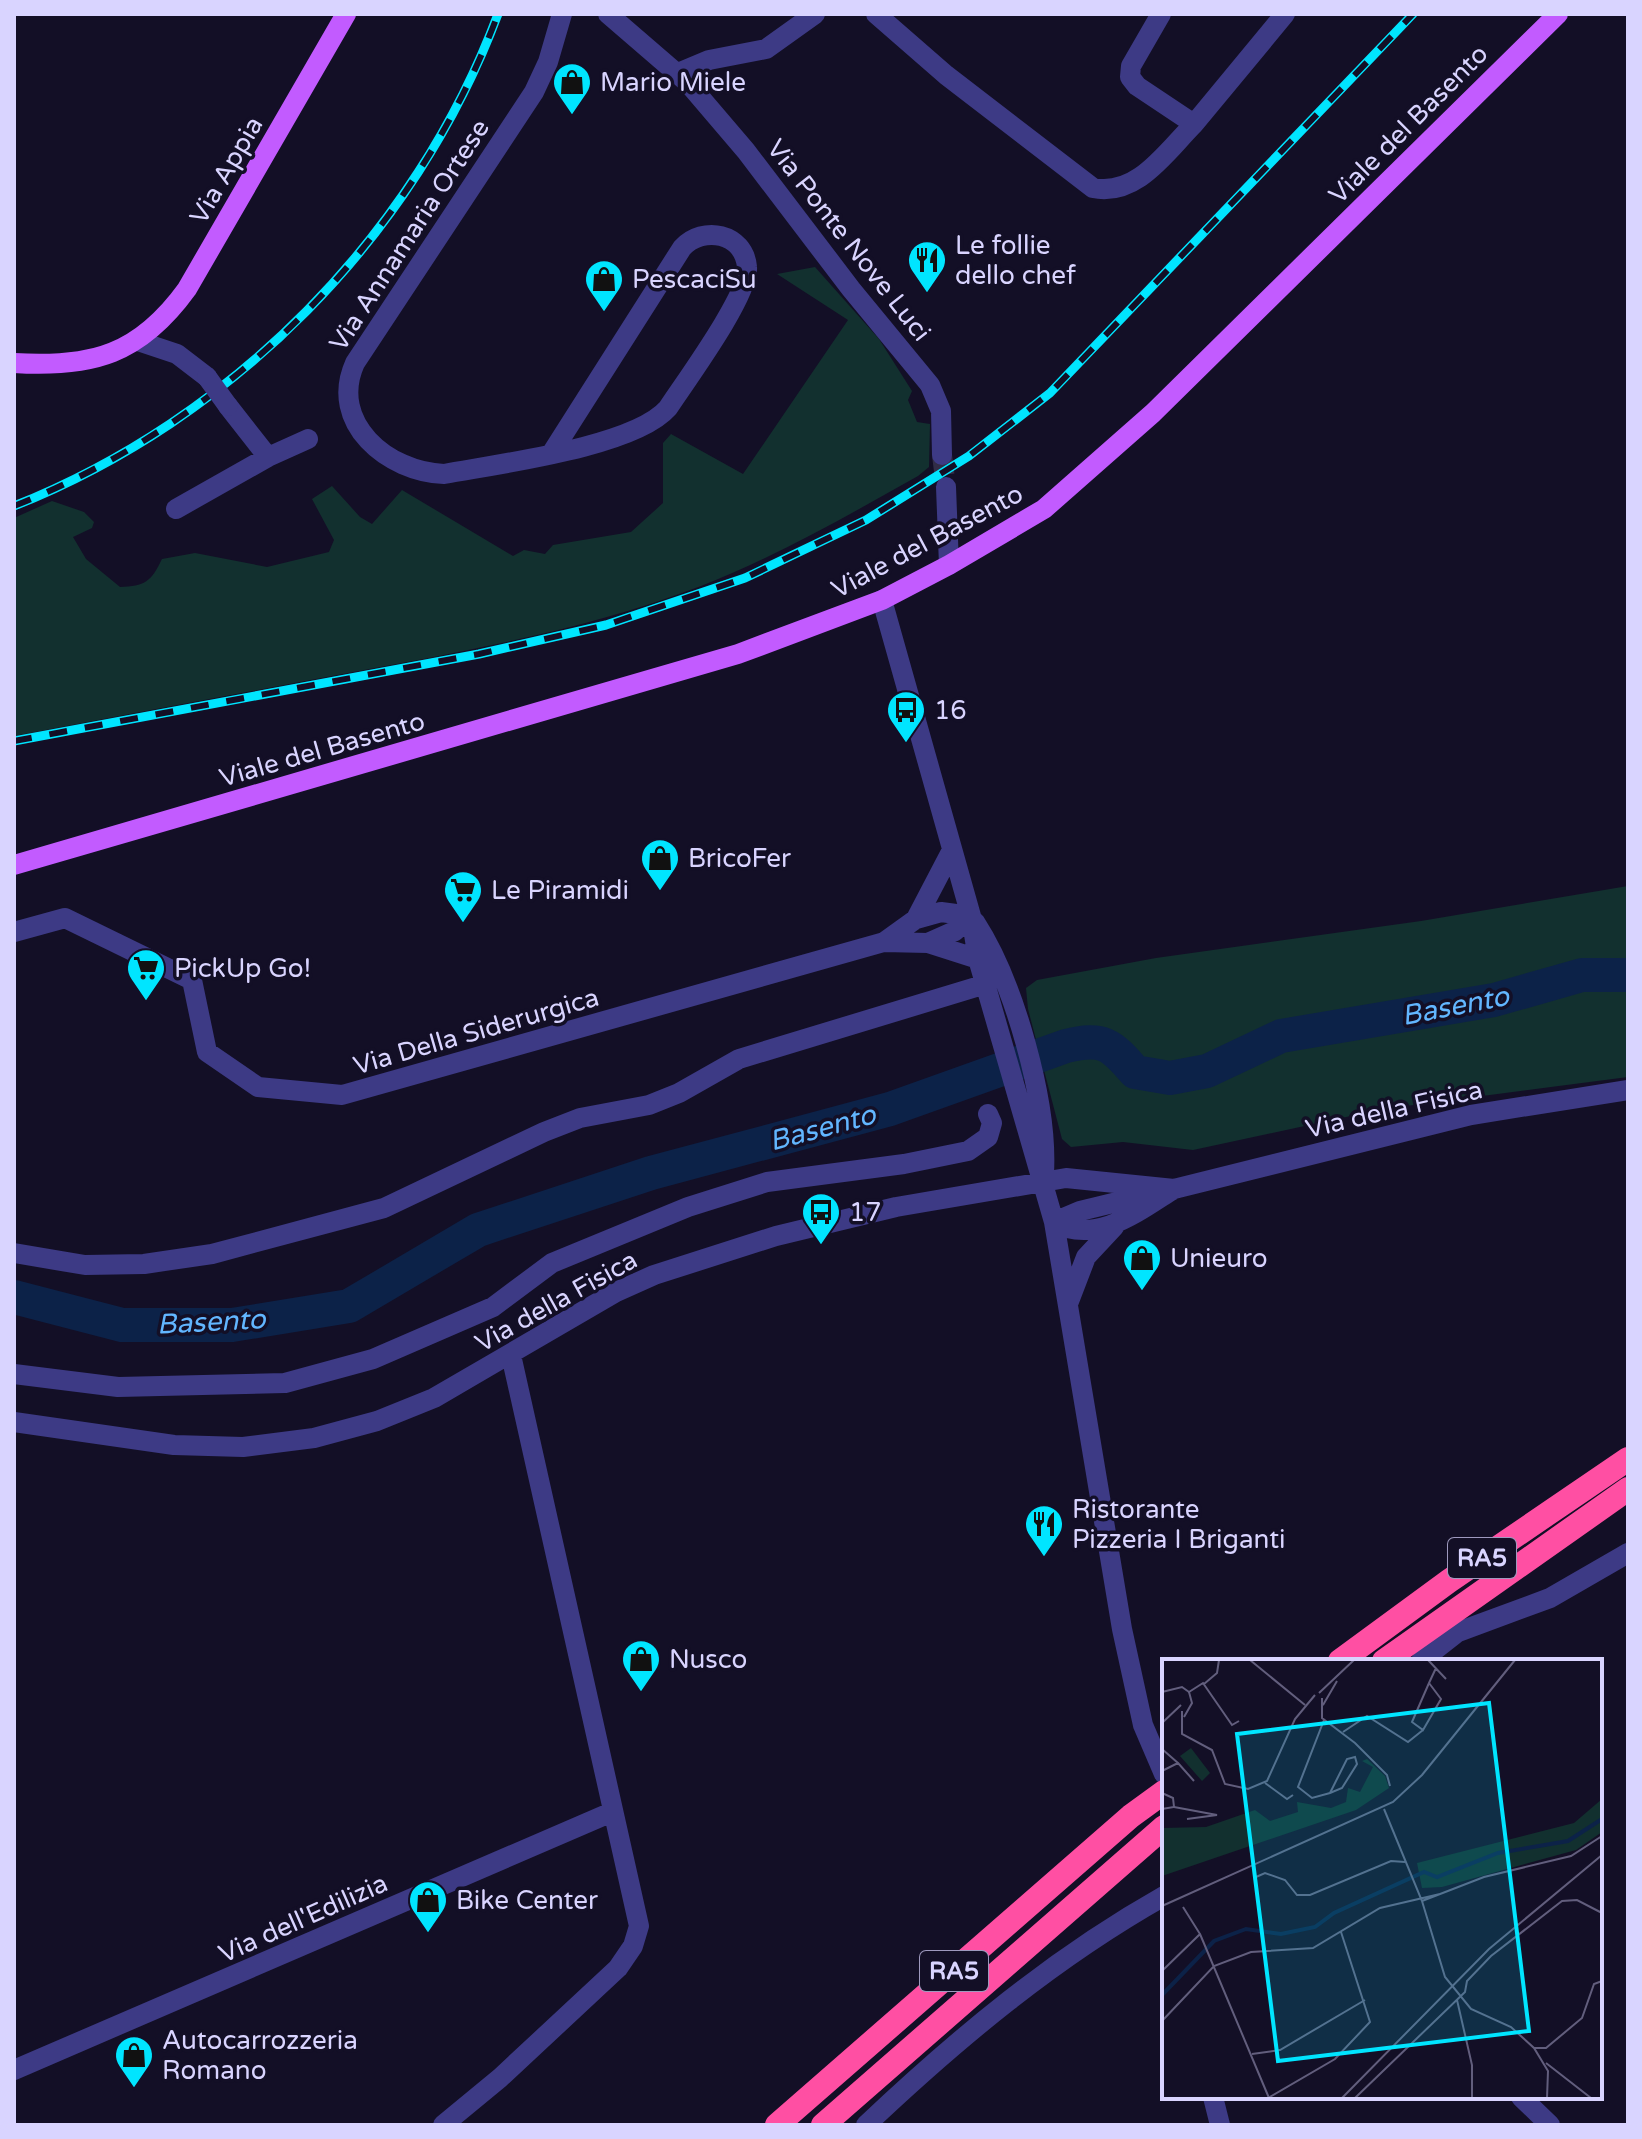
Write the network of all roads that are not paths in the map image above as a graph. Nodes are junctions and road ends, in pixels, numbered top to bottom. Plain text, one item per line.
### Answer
1 (346, 14) edge
2 (562, 14) edge
3 (608, 14) edge
4 (815, 14) edge
5 (876, 14) edge
6 (1161, 14) edge
7 (1285, 14) edge
8 (1558, 14) edge
9 (678, 73) junction
10 (1194, 124) junction
11 (138, 341) junction
12 (14, 363) edge
13 (308, 439) dead end
14 (551, 454) junction
15 (942, 455) tunnel mouth
16 (268, 457) junction
17 (946, 487) tunnel mouth
18 (176, 509) dead end
19 (949, 565) junction
20 (882, 600) junction
21 (951, 852) junction
22 (14, 865) edge
23 (971, 916) junction
24 (916, 919) junction
25 (14, 932) edge
26 (884, 942) junction
27 (928, 943) junction
28 (978, 959) junction
29 (986, 984) junction
30 (1004, 1007) junction
31 (1628, 1090) edge
32 (988, 1114) dead end
33 (1044, 1182) junction
34 (1174, 1189) junction
35 (1054, 1222) junction
36 (1117, 1224) junction
37 (14, 1253) edge
38 (1068, 1305) junction
39 (511, 1355) junction
40 (14, 1374) edge
41 (14, 1422) edge
42 (1628, 1459) edge
43 (1628, 1489) edge
44 (1628, 1553) edge
45 (1343, 1659) edge
46 (1387, 1659) edge
47 (1424, 1659) edge
48 (1162, 1775) edge
49 (1162, 1779) edge
50 (612, 1812) junction
51 (1157, 1832) edge
52 (1162, 1897) edge
53 (14, 2070) edge
54 (1214, 2099) edge
55 (1523, 2099) edge
56 (443, 2125) edge
57 (777, 2125) edge
58 (823, 2125) edge
59 (866, 2125) edge
60 (1220, 2125) edge
61 (1550, 2125) edge

1 - 11 main road, Via Appia
2 - 14 street, Via Annamaria Ortese
3 - 9 street, Via Ponte Nove Luci
4 - 9 street
5 - 10 street
6 - 10 street
7 - 10 street
8 - 19 main road, Viale del Basento
9 - 15 street, Via Ponte Nove Luci
11 - 12 main road, Via Appia
11 - 16 street, bridge
13 - 16 street
14 - 14 street, Via Annamaria Ortese
16 - 18 street
17 - 19 street
19 - 20 main road, Viale del Basento
20 - 21 street
20 - 22 main road, Viale del Basento
21 - 23 street
21 - 24 street, Via Della Siderurgica
23 - 24 street, Via Della Siderurgica
23 - 27 street
23 - 28 street
23 - 30 street
24 - 26 street, Via Della Siderurgica
25 - 26 street, Via Della Siderurgica
26 - 27 street, Via Della Siderurgica
27 - 28 street, Via Della Siderurgica
28 - 29 street
29 - 30 street
29 - 37 street
30 - 33 street
31 - 34 street, Via della Fisica
32 - 40 street
33 - 34 street, Via della Fisica
33 - 35 street
33 - 39 street, Via della Fisica
34 - 35 street
34 - 36 street, Via della Fisica
35 - 36 street, Via della Fisica
35 - 38 street
36 - 38 street
38 - 48 street
39 - 41 street, Via della Fisica
39 - 50 street
42 - 45 highway, RA5
43 - 46 highway, RA5
44 - 47 street
49 - 57 highway, RA5
50 - 53 street, Via dell'Edilizia
50 - 56 street
51 - 58 highway, RA5
52 - 59 street
54 - 60 street
55 - 61 street

